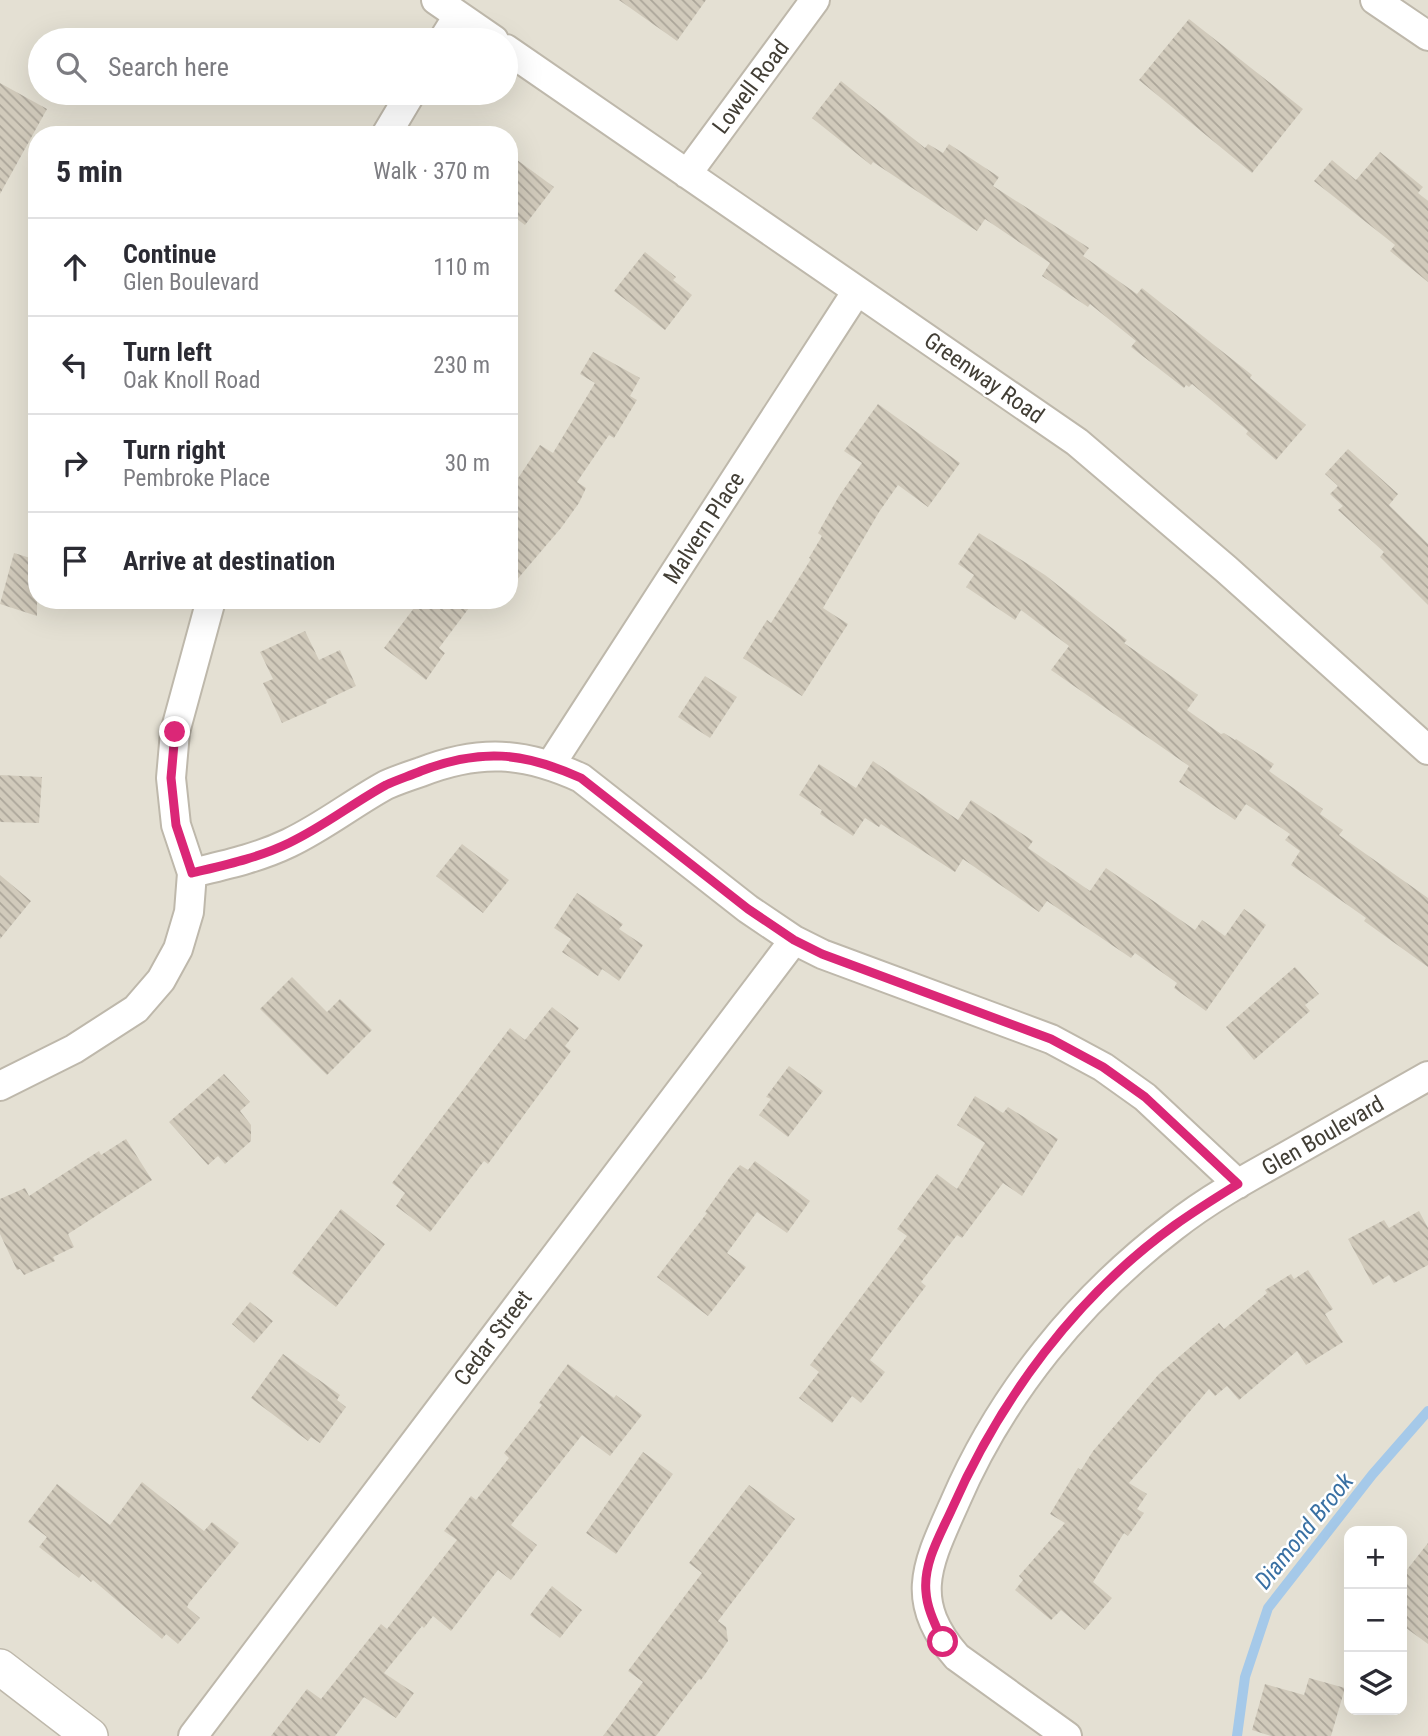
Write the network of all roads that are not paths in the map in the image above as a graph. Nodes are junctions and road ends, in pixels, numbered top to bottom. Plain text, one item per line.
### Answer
1 (815, 0) edge
2 (1375, 0) edge
3 (447, 8) edge
4 (444, 28) edge
5 (476, 28) edge
6 (1428, 36) edge
7 (518, 56) edge
8 (404, 105) edge
9 (391, 126) edge
10 (687, 174) junction
11 (856, 291) junction
12 (209, 609) edge
13 (1428, 750) edge
14 (551, 764) junction
15 (192, 873) junction
16 (794, 940) junction
17 (1428, 1076) edge
18 (0, 1086) edge
19 (1238, 1184) junction
20 (0, 1667) edge
21 (90, 1736) edge
22 (193, 1736) edge
23 (1068, 1736) edge

1 - 10 street, Lowell Road
2 - 6 street
3 - 4 street
3 - 5 street
7 - 10 street, Greenway Road
8 - 9 street
10 - 11 street, Greenway Road
11 - 13 street, Greenway Road
11 - 14 street, Malvern Place
12 - 15 street
14 - 15 street
14 - 16 street
15 - 18 street
16 - 19 street
16 - 22 street, Cedar Street
17 - 19 street, Glen Boulevard
19 - 23 street, Glen Boulevard
20 - 21 street

